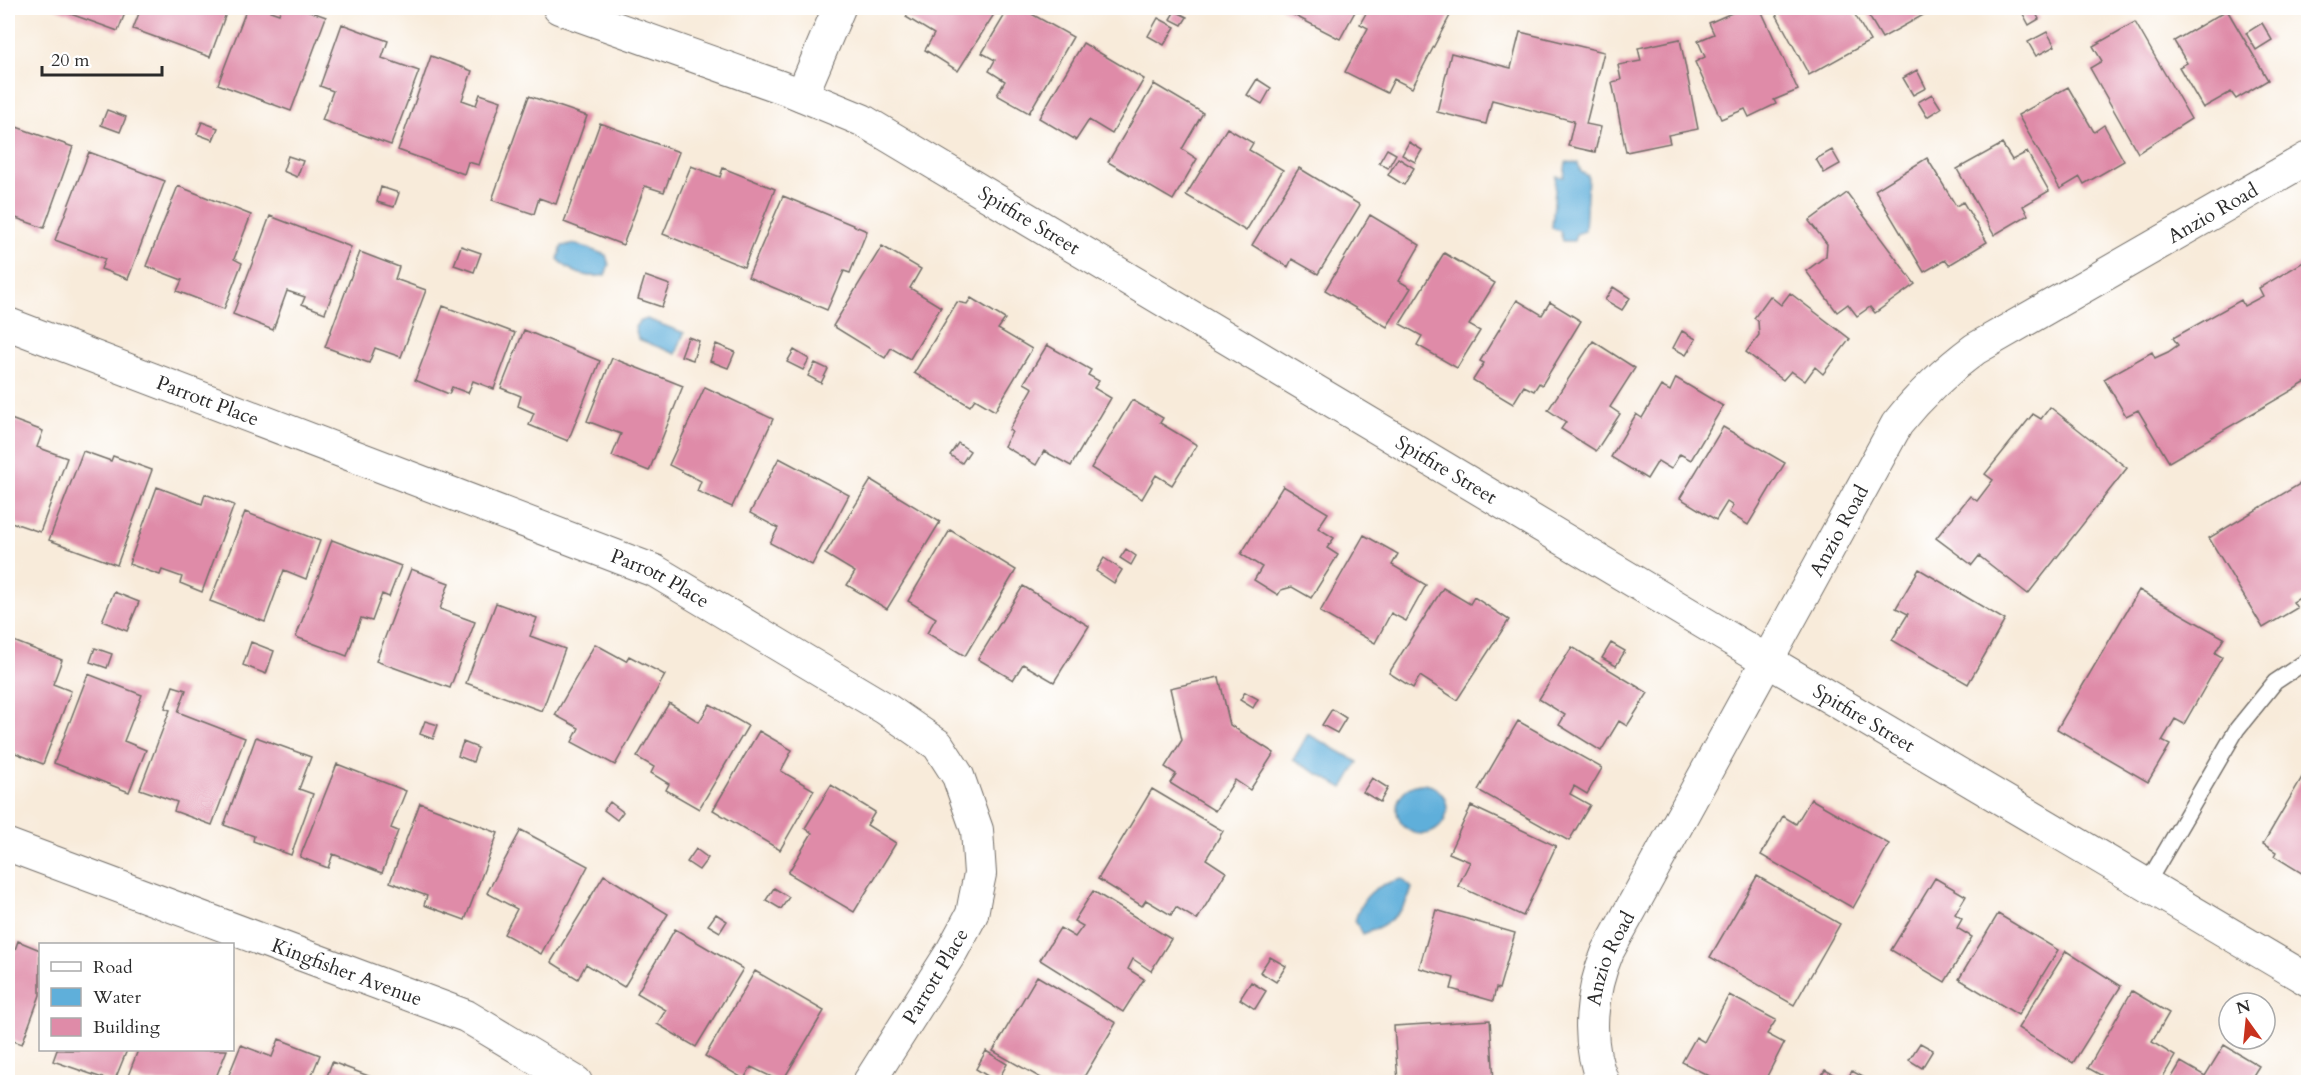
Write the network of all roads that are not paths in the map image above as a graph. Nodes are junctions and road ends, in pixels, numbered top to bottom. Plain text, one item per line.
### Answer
1 (558, 8) edge
2 (839, 8) edge
3 (802, 95) junction
4 (2308, 158) edge
5 (8, 324) edge
6 (2308, 660) edge
7 (1768, 662) junction
8 (8, 844) edge
9 (2145, 885) junction
10 (2308, 980) edge
11 (576, 1083) edge
12 (869, 1083) edge
13 (1603, 1083) edge

1 - 3 street, Spitfire Street
2 - 3 street
3 - 7 street, Spitfire Street
4 - 7 street, Anzio Road
5 - 12 street, Parrott Place
6 - 9 lane
7 - 9 street, Spitfire Street
7 - 13 street, Anzio Road
8 - 11 street, Kingfisher Avenue
9 - 10 street, Spitfire Street

